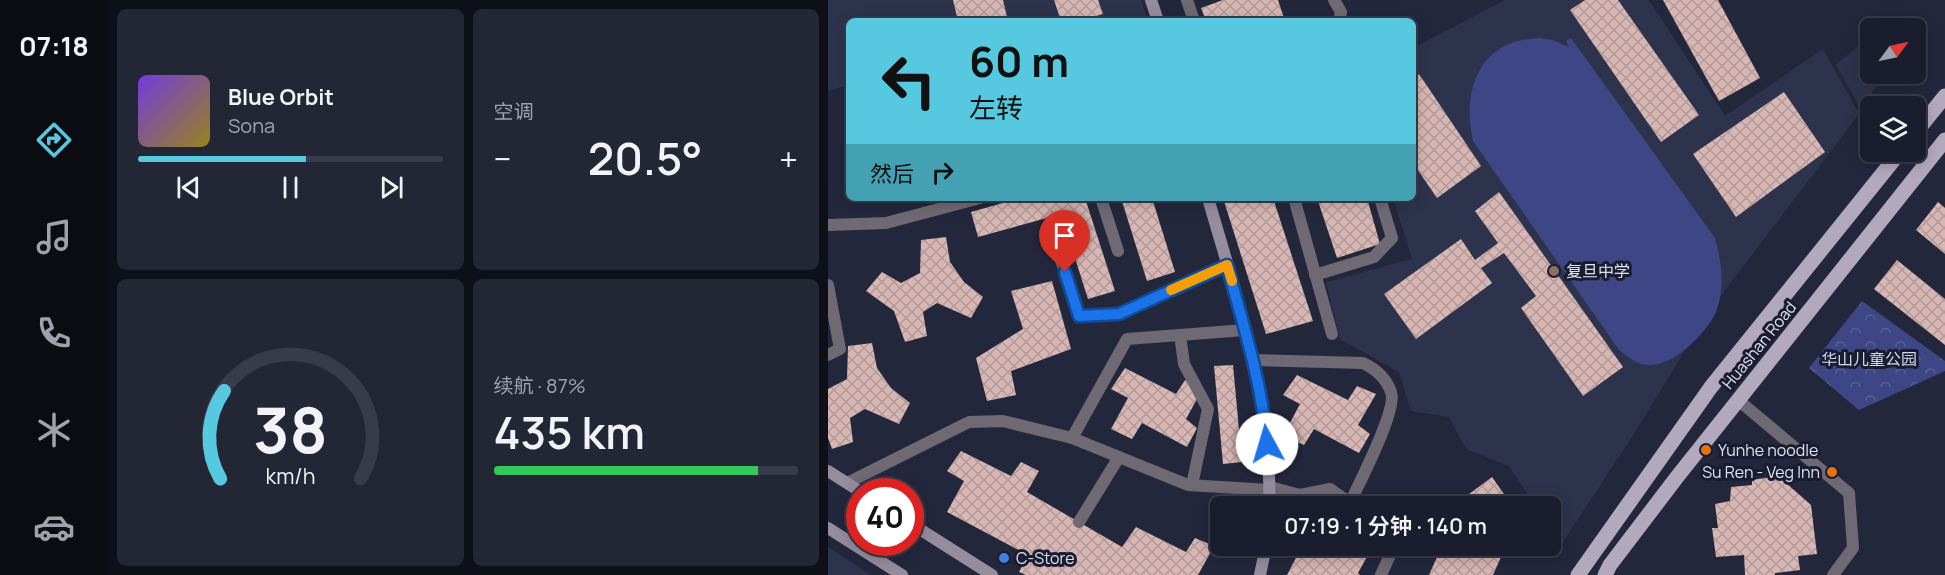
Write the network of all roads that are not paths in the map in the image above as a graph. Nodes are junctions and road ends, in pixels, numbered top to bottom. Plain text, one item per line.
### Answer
1 (1151, 0) edge
2 (1187, 0) edge
3 (1335, 0) edge
4 (1157, 18) edge
5 (1193, 18) edge
6 (1340, 18) edge
7 (1945, 96) edge
8 (1926, 120) edge
9 (1945, 140) edge
10 (1892, 162) edge
11 (1102, 201) edge
12 (1209, 201) edge
13 (1295, 201) edge
14 (1381, 201) edge
15 (943, 203) edge
16 (828, 225) edge
17 (1058, 251) dead end
18 (1118, 251) dead end
19 (1227, 265) junction
20 (1315, 275) junction
21 (828, 285) edge
22 (1245, 330) junction
23 (1332, 334) dead end
24 (1180, 335) junction
25 (828, 355) edge
26 (1253, 360) junction
27 (1738, 400) junction
28 (1072, 438) junction
29 (1119, 457) junction
30 (828, 471) edge
31 (858, 478) edge
32 (846, 482) edge
33 (1192, 485) junction
34 (1270, 488) junction
35 (1270, 496) edge
36 (1340, 496) edge
37 (1353, 496) edge
38 (1079, 522) dead end
39 (828, 528) edge
40 (924, 532) edge
41 (1264, 556) edge
42 (1390, 556) edge
43 (902, 575) edge
44 (992, 575) edge
45 (1260, 575) edge
46 (1381, 575) edge
47 (1578, 575) edge
48 (1605, 575) edge
49 (1833, 575) edge

1 - 4 street
2 - 5 street
3 - 6 street
7 - 8 main road
9 - 27 main road, Huashan Road
10 - 47 main road, Huashan Road
11 - 18 street
12 - 19 street
13 - 20 street
14 - 20 street
15 - 16 street
17 - 19 street
19 - 22 street
20 - 23 street
21 - 25 street
22 - 24 street
22 - 26 street
24 - 28 street
24 - 33 street
26 - 34 street
26 - 37 street
27 - 48 main road, Huashan Road
27 - 49 street
28 - 29 street
28 - 31 street
29 - 33 street
29 - 38 street
30 - 32 street
33 - 34 street
34 - 35 street
34 - 36 street
39 - 43 street
40 - 44 street
41 - 45 street
42 - 46 street

